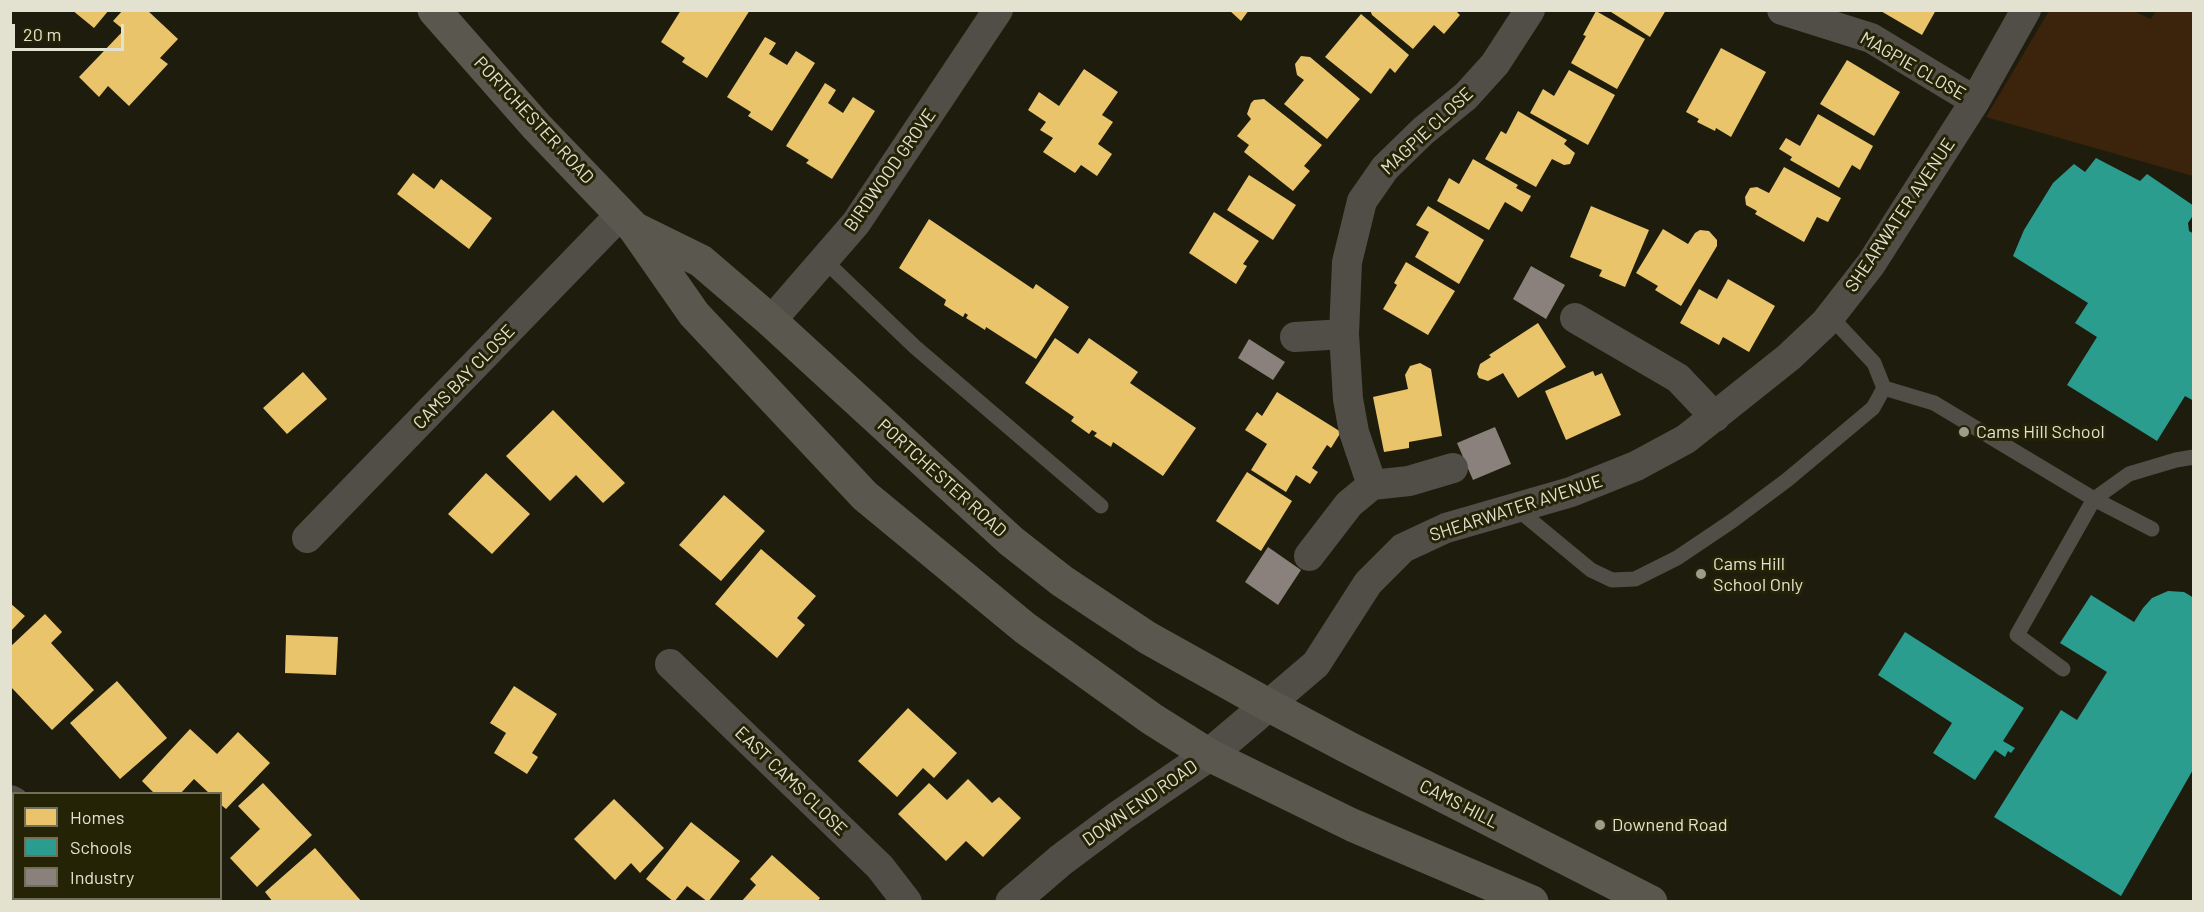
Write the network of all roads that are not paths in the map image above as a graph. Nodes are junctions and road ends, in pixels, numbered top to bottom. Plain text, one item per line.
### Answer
1 (434, 10) edge
2 (998, 10) edge
3 (1530, 10) edge
4 (1782, 10) edge
5 (2026, 10) edge
6 (1975, 101) junction
7 (628, 221) junction
8 (824, 260) junction
9 (1830, 316) junction
10 (1575, 318) dead end
11 (771, 321) junction
12 (1344, 334) junction
13 (1295, 337) dead end
14 (1884, 388) junction
15 (1715, 417) junction
16 (2193, 457) edge
17 (1453, 468) dead end
18 (1372, 485) junction
19 (2094, 499) junction
20 (1101, 506) dead end
21 (1515, 507) junction
22 (2152, 529) dead end
23 (307, 538) dead end
24 (1310, 556) dead end
25 (670, 664) dead end
26 (2063, 669) dead end
27 (1268, 705) junction
28 (1209, 755) junction
29 (907, 902) edge
30 (1012, 902) edge
31 (1532, 902) edge
32 (1651, 902) edge

1 - 7 main road, PORTCHESTER ROAD
2 - 8 street, BIRDWOOD GROVE
3 - 12 street, MAGPIE CLOSE
4 - 6 street, MAGPIE CLOSE
5 - 6 street, SHEARWATER AVENUE
6 - 9 street, SHEARWATER AVENUE
7 - 11 main road, PORTCHESTER ROAD
7 - 23 street, CAMS BAY CLOSE
7 - 28 main road, PORTCHESTER ROAD
8 - 11 street, BIRDWOOD GROVE
8 - 20 lane
9 - 14 lane
9 - 15 street, SHEARWATER AVENUE
10 - 15 street
11 - 27 main road, PORTCHESTER ROAD
12 - 13 street
12 - 18 street, MAGPIE CLOSE
14 - 19 lane
14 - 21 lane
15 - 21 street, SHEARWATER AVENUE
16 - 19 lane
17 - 18 street
18 - 24 street
19 - 22 lane
19 - 26 lane
21 - 27 street, SHEARWATER AVENUE
25 - 29 street, EAST CAMS CLOSE
27 - 28 street, DOWN END ROAD
27 - 32 main road, CAMS HILL
28 - 30 street, DOWN END ROAD
28 - 31 main road

